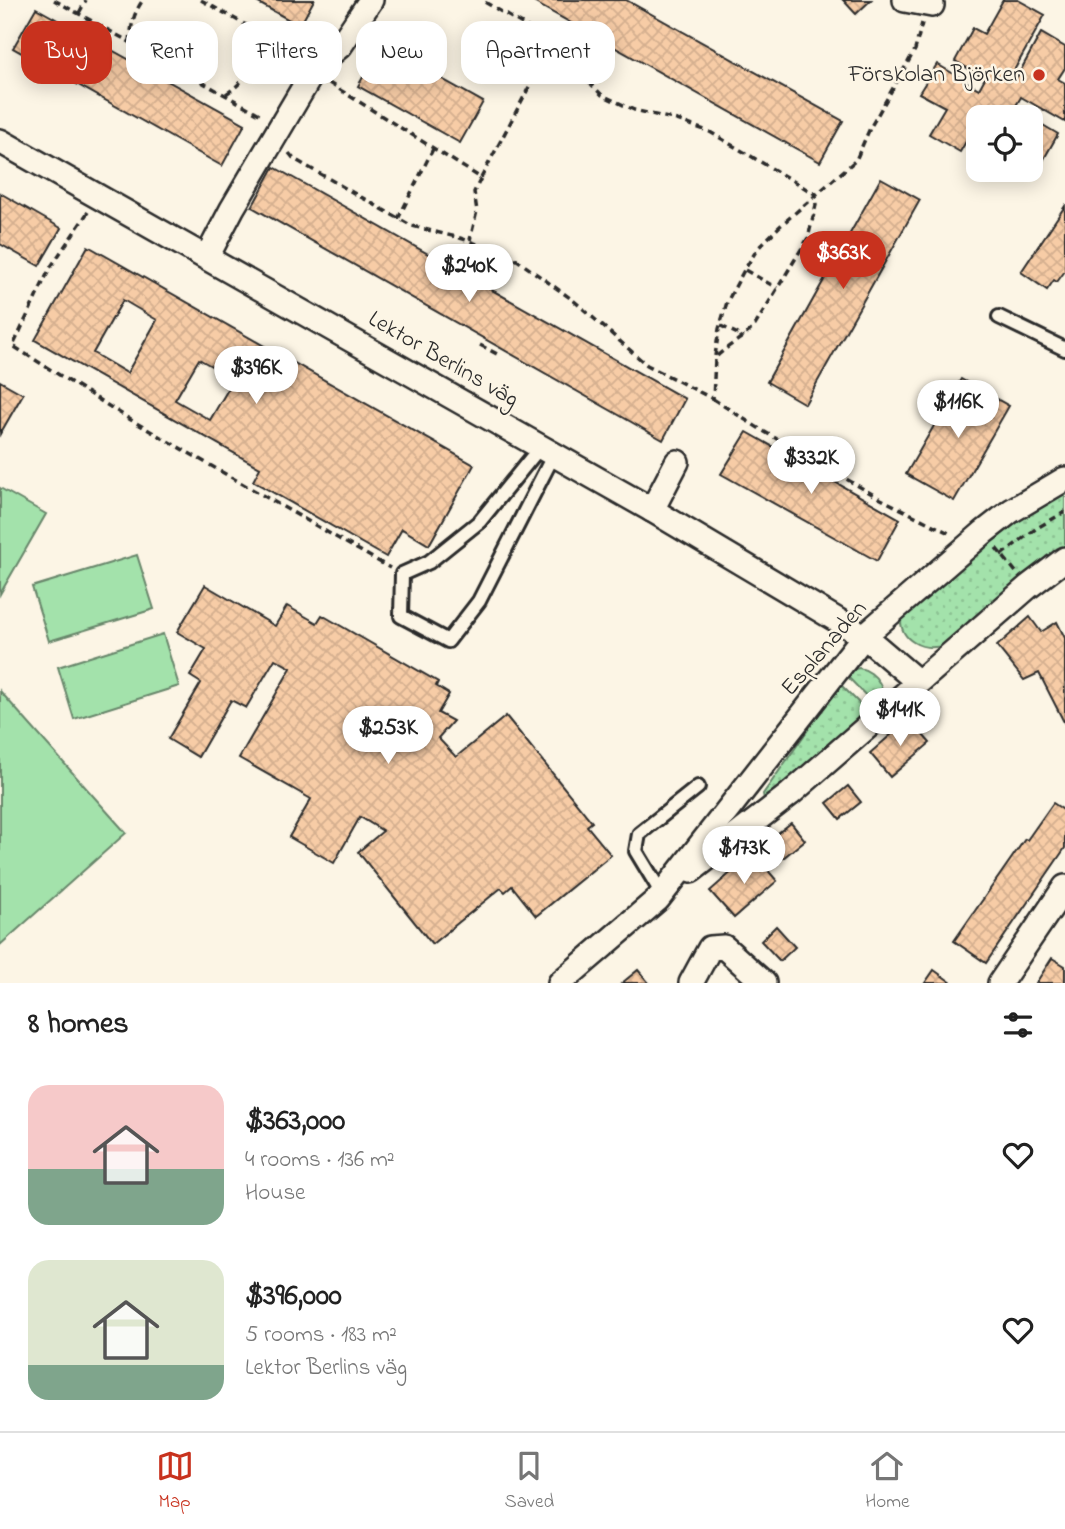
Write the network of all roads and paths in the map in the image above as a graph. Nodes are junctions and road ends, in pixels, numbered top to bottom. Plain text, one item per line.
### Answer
1 (54, 0) edge
2 (86, 0) edge
3 (143, 0) edge
4 (201, 0) edge
5 (371, 0) edge
6 (481, 0) edge
7 (924, 2) edge
8 (79, 14) junction
9 (133, 21) edge
10 (238, 21) edge
11 (517, 21) edge
12 (126, 41) edge
13 (342, 43) edge
14 (205, 84) edge
15 (240, 84) edge
16 (305, 84) edge
17 (332, 84) edge
18 (531, 84) edge
19 (591, 84) edge
20 (225, 95) junction
21 (277, 131) junction
22 (0, 141) edge
23 (433, 149) junction
24 (481, 178) junction
25 (815, 194) junction
26 (99, 196) junction
27 (398, 219) junction
28 (470, 241) junction
29 (207, 257) junction
30 (744, 270) junction
31 (777, 288) junction
32 (999, 317) dead end
33 (720, 326) junction
34 (744, 337) junction
35 (480, 345) dead end
36 (1065, 349) edge
37 (499, 355) dead end
38 (715, 358) junction
39 (713, 399) junction
40 (547, 450) junction
41 (677, 462) dead end
42 (1065, 479) edge
43 (652, 510) junction
44 (1065, 512) edge
45 (978, 538) junction
46 (1001, 555) junction
47 (1063, 564) edge
48 (402, 574) junction
49 (1028, 587) junction
50 (864, 636) junction
51 (918, 682) junction
52 (698, 788) dead end
53 (1065, 887) edge
54 (660, 896) junction
55 (560, 983) edge
56 (691, 983) edge
57 (764, 983) edge
58 (1000, 983) edge

1 - 8 path
2 - 8 path
3 - 9 path
4 - 10 path
5 - 13 street
6 - 11 path
7 - 25 path
8 - 12 path
14 - 20 path
15 - 20 path
16 - 21 street
17 - 23 path
18 - 24 path
19 - 25 path
20 - 21 path
21 - 27 path
21 - 29 street
22 - 26 street, Lektor Berlins väg
23 - 24 path
23 - 27 path
24 - 28 path
25 - 30 path
25 - 31 path
26 - 29 street, Lektor Berlins väg
26 - 48 path
27 - 28 path
28 - 39 path
29 - 40 street, Lektor Berlins väg
30 - 31 path
30 - 33 path
31 - 34 path
32 - 36 lane
33 - 34 path
33 - 38 path
34 - 38 path
35 - 37 path
38 - 39 path
39 - 45 path
40 - 43 street, Lektor Berlins väg
40 - 48 lane
40 - 48 lane
41 - 43 street
42 - 45 street, Esplanaden
43 - 50 street, Lektor Berlins väg
44 - 46 path
45 - 46 path
45 - 50 street, Esplanaden
46 - 49 path
47 - 49 street
49 - 51 street
50 - 51 street, Lektor Berlins väg
50 - 54 street, Esplanaden
51 - 54 street
52 - 54 lane
53 - 58 street
54 - 55 street
56 - 57 street

